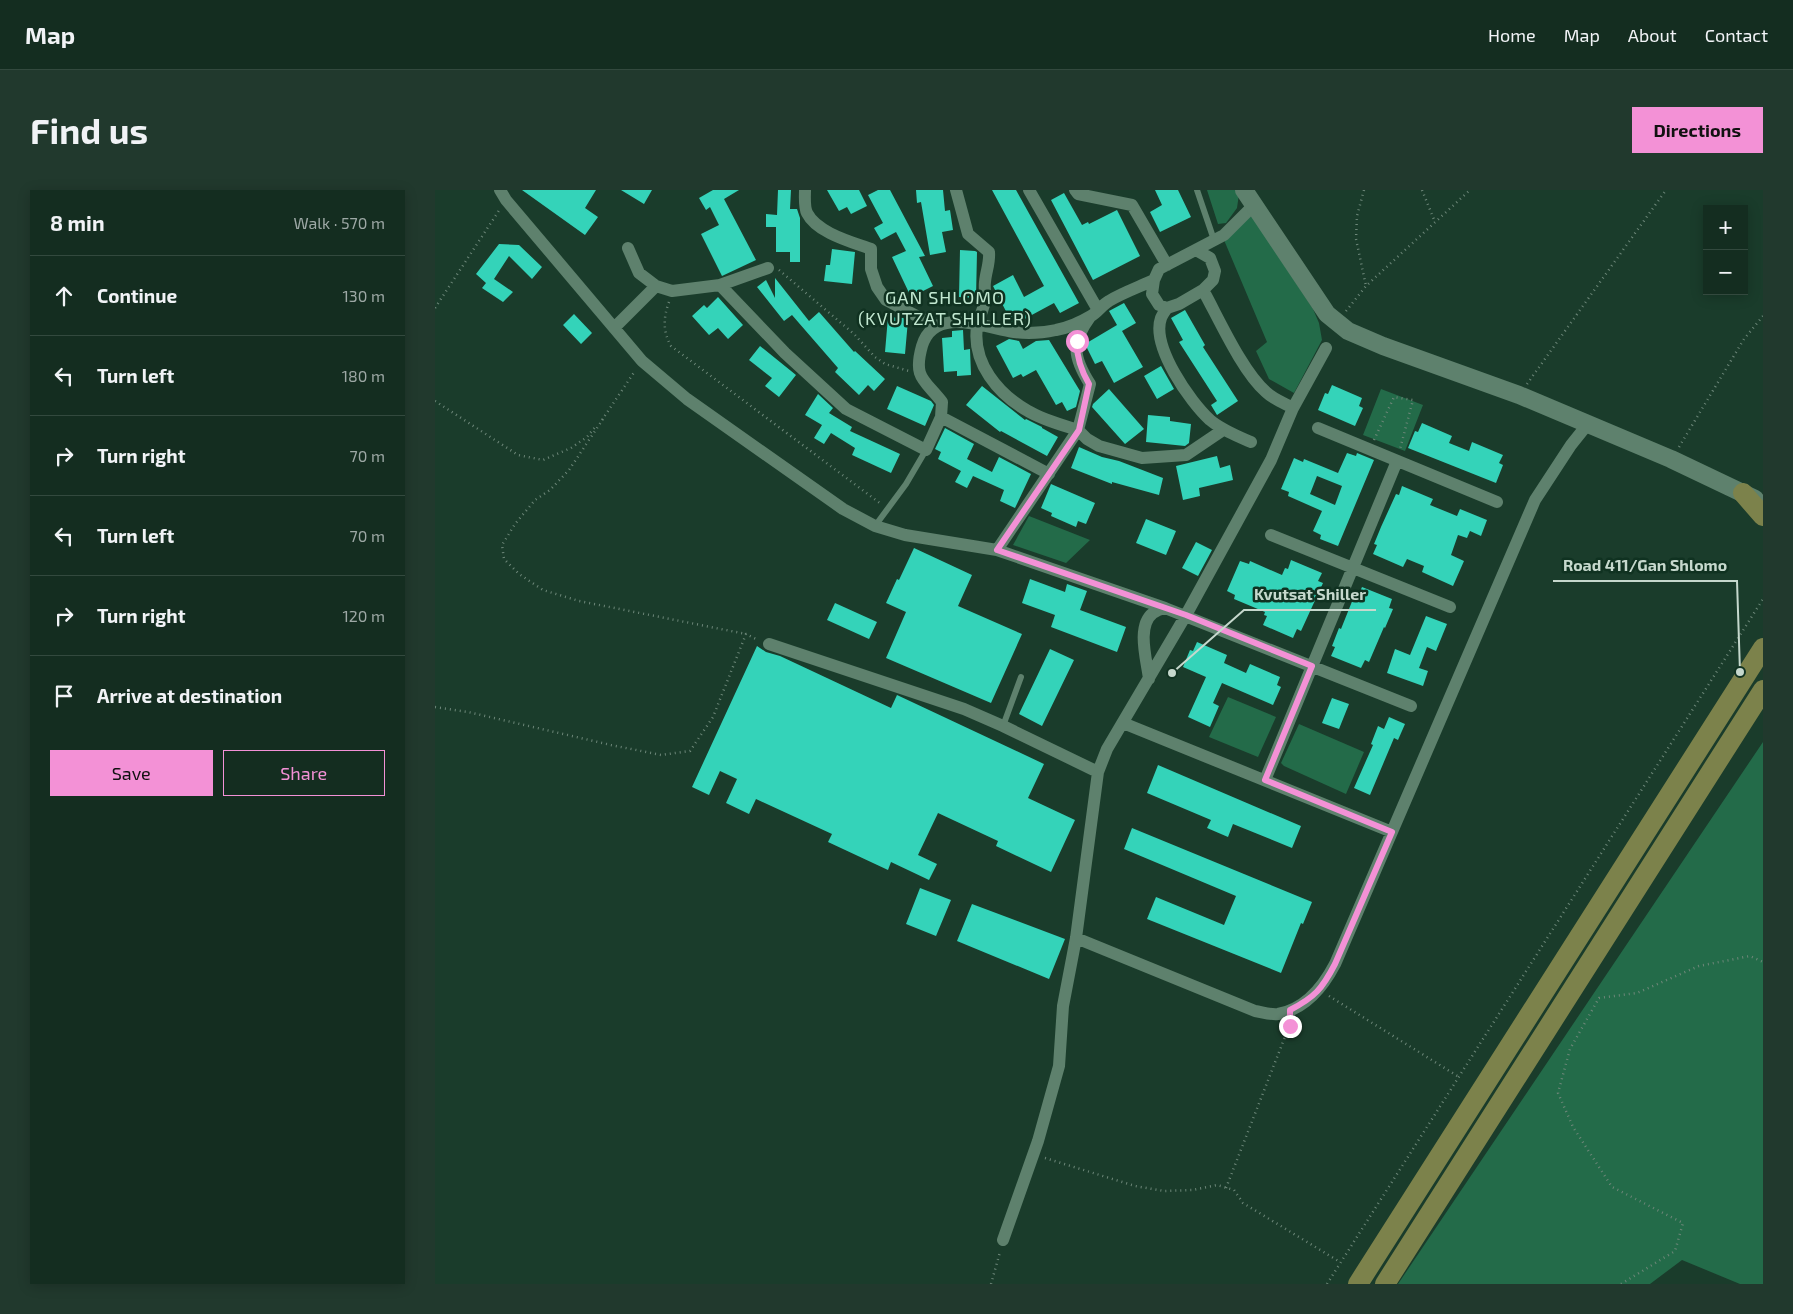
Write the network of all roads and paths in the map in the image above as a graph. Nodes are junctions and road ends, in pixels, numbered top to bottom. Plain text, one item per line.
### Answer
1 (805, 190) edge
2 (956, 190) edge
3 (1029, 190) edge
4 (1075, 190) edge
5 (1197, 190) edge
6 (1244, 190) edge
7 (1364, 190) edge
8 (1422, 190) edge
9 (1470, 190) edge
10 (1666, 190) edge
11 (503, 195) edge
12 (1254, 205) junction
13 (1435, 222) junction
14 (1214, 240) junction
15 (627, 248) dead end
16 (1196, 250) junction
17 (1167, 265) junction
18 (768, 268) joint
19 (1154, 280) junction
20 (720, 285) junction
21 (656, 286) junction
22 (1366, 286) junction
23 (1203, 290) junction
24 (672, 291) junction
25 (435, 308) edge
26 (1167, 308) junction
27 (1095, 313) junction
28 (1763, 316) edge
29 (1337, 323) junction
30 (978, 324) junction
31 (936, 326) junction
32 (614, 328) junction
33 (1327, 348) dead end
34 (642, 361) junction
35 (919, 372) junction
36 (1519, 395) junction
37 (435, 401) edge
38 (1293, 408) junction
39 (941, 417) junction
40 (603, 419) junction
41 (1587, 425) junction
42 (1318, 428) dead end
43 (1079, 430) junction
44 (1223, 430) junction
45 (1251, 442) dead end
46 (1369, 449) junction
47 (926, 450) junction
48 (1671, 460) junction
49 (1397, 461) junction
50 (1049, 474) junction
51 (1743, 493) junction
52 (1497, 502) dead end
53 (1763, 503) edge
54 (888, 509) junction
55 (1763, 516) edge
56 (875, 526) junction
57 (1271, 536) dead end
58 (997, 550) junction
59 (1353, 568) junction
60 (1763, 599) edge
61 (1450, 607) dead end
62 (1165, 608) junction
63 (1186, 615) junction
64 (746, 634) junction
65 (769, 644) joint
66 (1763, 648) edge
67 (1312, 666) junction
68 (1021, 677) dead end
69 (1149, 679) junction
70 (1763, 690) edge
71 (1411, 706) dead end
72 (435, 707) edge
73 (1123, 722) junction
74 (1003, 726) junction
75 (1098, 772) junction
76 (1265, 780) junction
77 (1392, 832) junction
78 (1076, 938) junction
79 (1763, 962) edge
80 (1319, 990) junction
81 (1290, 1010) junction
82 (1459, 1077) junction
83 (1034, 1154) junction
84 (1226, 1188) junction
85 (1003, 1240) joint
86 (1341, 1262) junction
87 (991, 1284) edge
88 (1327, 1284) edge
89 (1358, 1284) edge
90 (1385, 1284) edge
91 (1621, 1284) edge

1 - 31 street
2 - 30 street
3 - 27 street
4 - 17 street
5 - 14 lane
6 - 12 street
7 - 22 path
8 - 13 path
9 - 13 path
10 - 36 path
11 - 25 path
11 - 32 street
12 - 14 street
12 - 29 street
13 - 22 path
14 - 16 street
15 - 21 street
16 - 17 street
16 - 23 street
17 - 19 street
18 - 20 street
18 - 35 path
19 - 26 street
19 - 27 street
20 - 24 street
20 - 47 street
21 - 24 street
21 - 32 street
22 - 29 path
23 - 26 street
23 - 38 street
24 - 54 path
26 - 44 street
27 - 30 street
27 - 43 street
28 - 48 path
29 - 36 street
30 - 31 street
30 - 43 street
31 - 35 street
32 - 34 street
33 - 38 street
34 - 40 path
34 - 56 street
35 - 39 street
36 - 41 street
37 - 40 path
38 - 63 street
39 - 47 street
39 - 50 street
40 - 64 path
41 - 48 street
41 - 77 street
42 - 46 street
43 - 44 street
43 - 50 street
44 - 45 street
46 - 49 street
46 - 49 path
47 - 54 lane
48 - 51 street
49 - 52 street
49 - 59 street
50 - 58 street
51 - 53 street
51 - 55 main road
54 - 56 lane
56 - 58 street
57 - 59 street
58 - 62 street
59 - 61 street
59 - 67 street
60 - 82 path
62 - 63 street
62 - 69 street
63 - 67 street
63 - 69 street
64 - 65 path
64 - 72 path
65 - 74 street
66 - 89 main road
67 - 71 street
67 - 76 street
68 - 74 lane
69 - 73 street
70 - 90 main road
73 - 75 street
73 - 76 street
74 - 75 street
75 - 78 street
76 - 77 street
77 - 80 street
78 - 81 street
78 - 83 street
79 - 91 path
80 - 81 street
80 - 82 path
81 - 84 path
82 - 86 path
83 - 84 path
83 - 85 street
84 - 86 path
85 - 87 path
86 - 88 path

